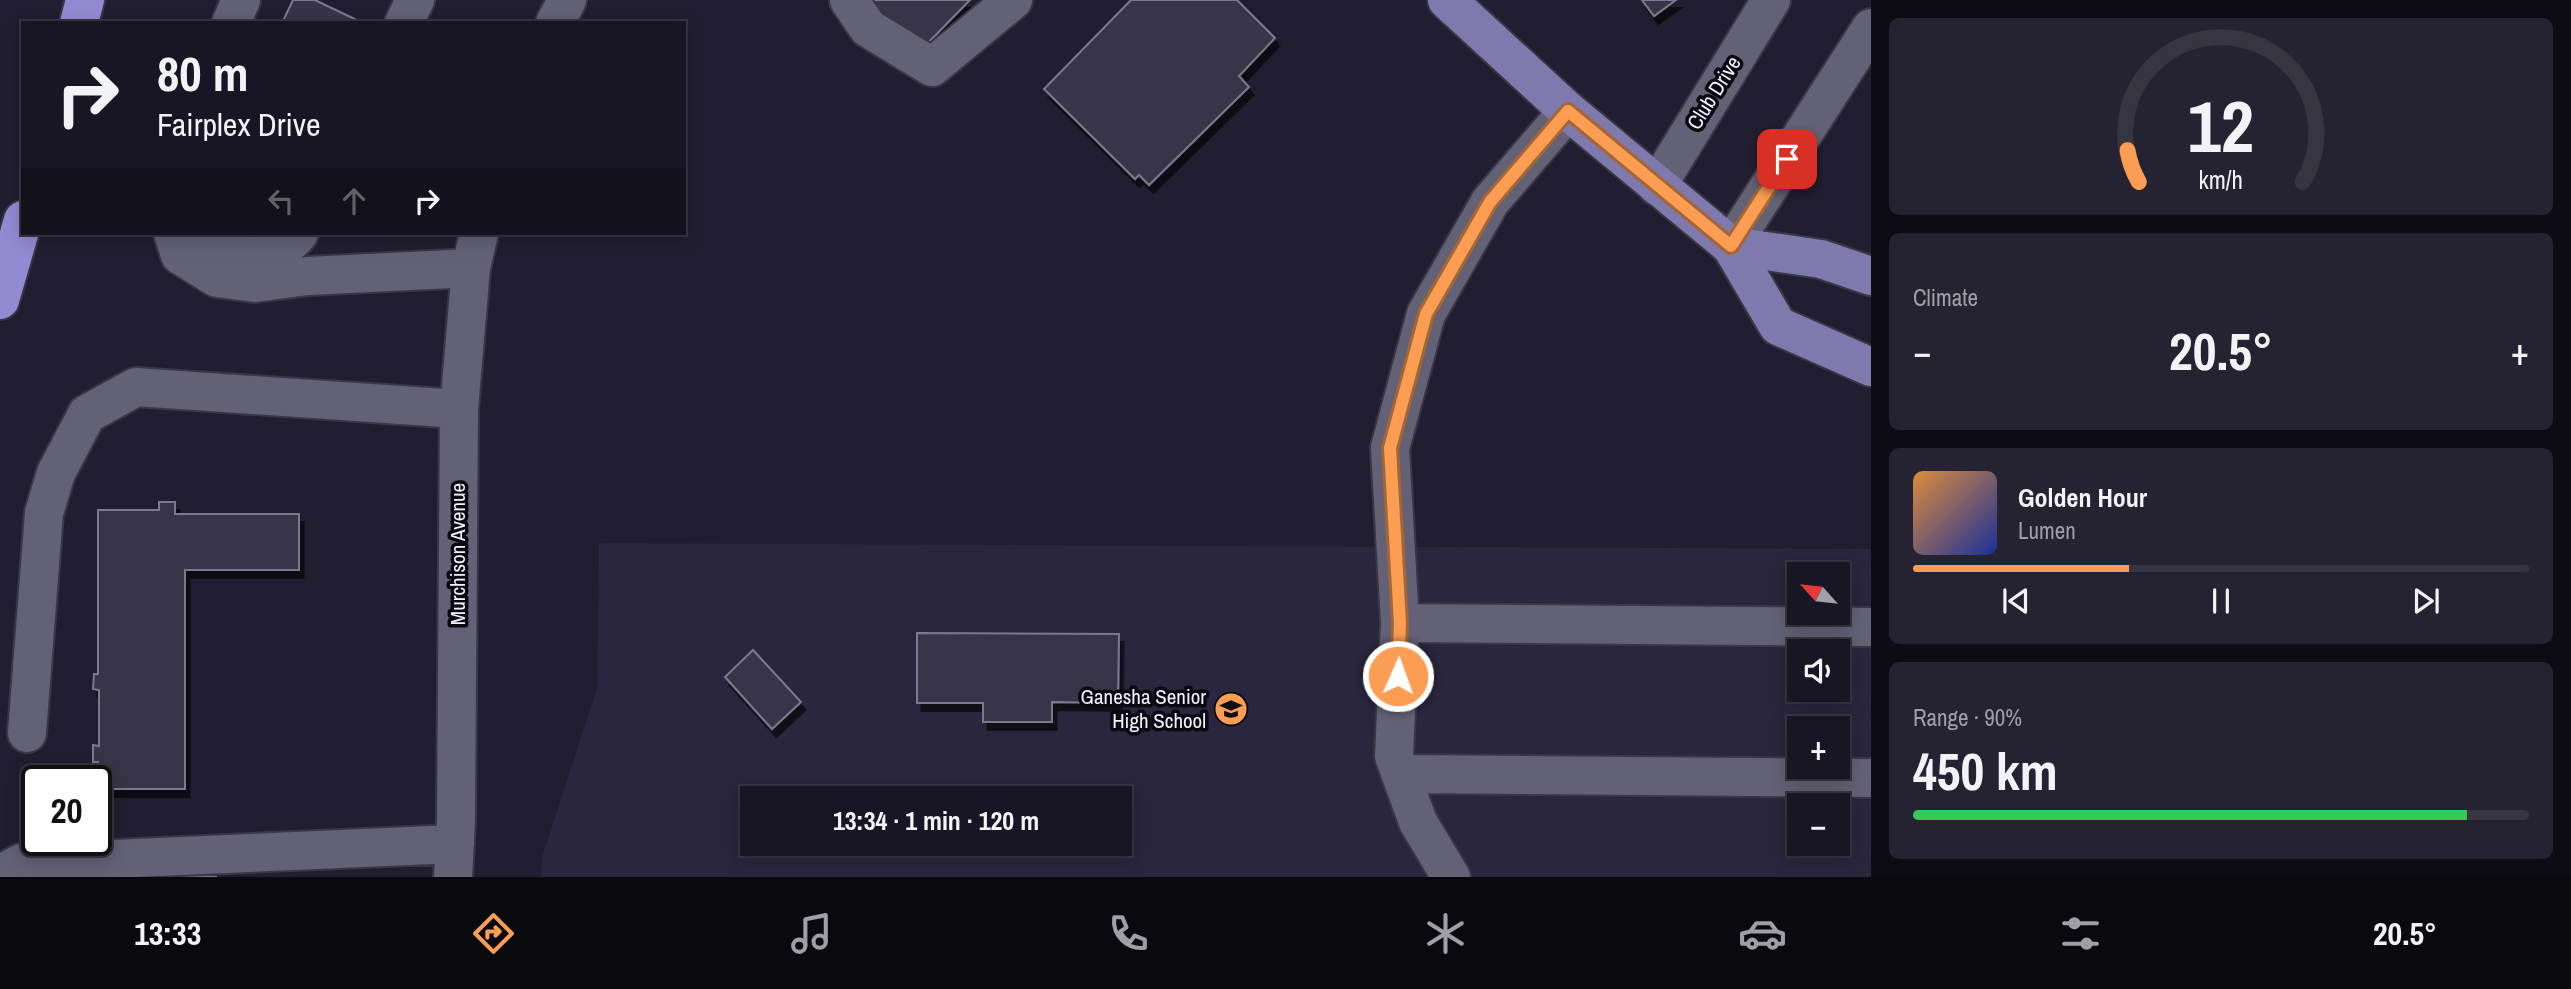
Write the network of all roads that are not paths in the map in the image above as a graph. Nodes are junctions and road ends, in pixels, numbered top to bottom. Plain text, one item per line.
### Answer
1 (86, 0) edge
2 (241, 0) edge
3 (415, 0) edge
4 (849, 0) edge
5 (1013, 0) edge
6 (1447, 0) edge
7 (1771, 0) edge
8 (80, 21) edge
9 (232, 21) edge
10 (405, 21) edge
11 (1871, 28) edge
12 (1568, 111) junction
13 (1657, 186) junction
14 (21, 227) edge
15 (174, 235) edge
16 (205, 235) edge
17 (297, 235) edge
18 (1731, 246) junction
19 (475, 250) edge
20 (1871, 276) edge
21 (0, 300) edge
22 (1871, 367) edge
23 (459, 409) junction
24 (1400, 623) junction
25 (1871, 627) edge
26 (27, 733) dead end
27 (1401, 774) junction
28 (1871, 778) edge
29 (454, 860) edge
30 (115, 868) edge
31 (0, 876) edge
32 (1451, 877) edge

1 - 8 highway
2 - 9 street
3 - 10 street
4 - 5 street
6 - 12 main road
7 - 13 street, Club Drive
11 - 18 street
12 - 13 main road
12 - 24 street
13 - 18 main road
14 - 21 highway
15 - 19 street
16 - 17 street
18 - 20 main road
18 - 22 main road
19 - 23 street, Murchison Avenue
23 - 26 street
23 - 29 street, Murchison Avenue
24 - 25 street
24 - 27 street
27 - 28 street
27 - 32 street
29 - 30 street
30 - 31 street

